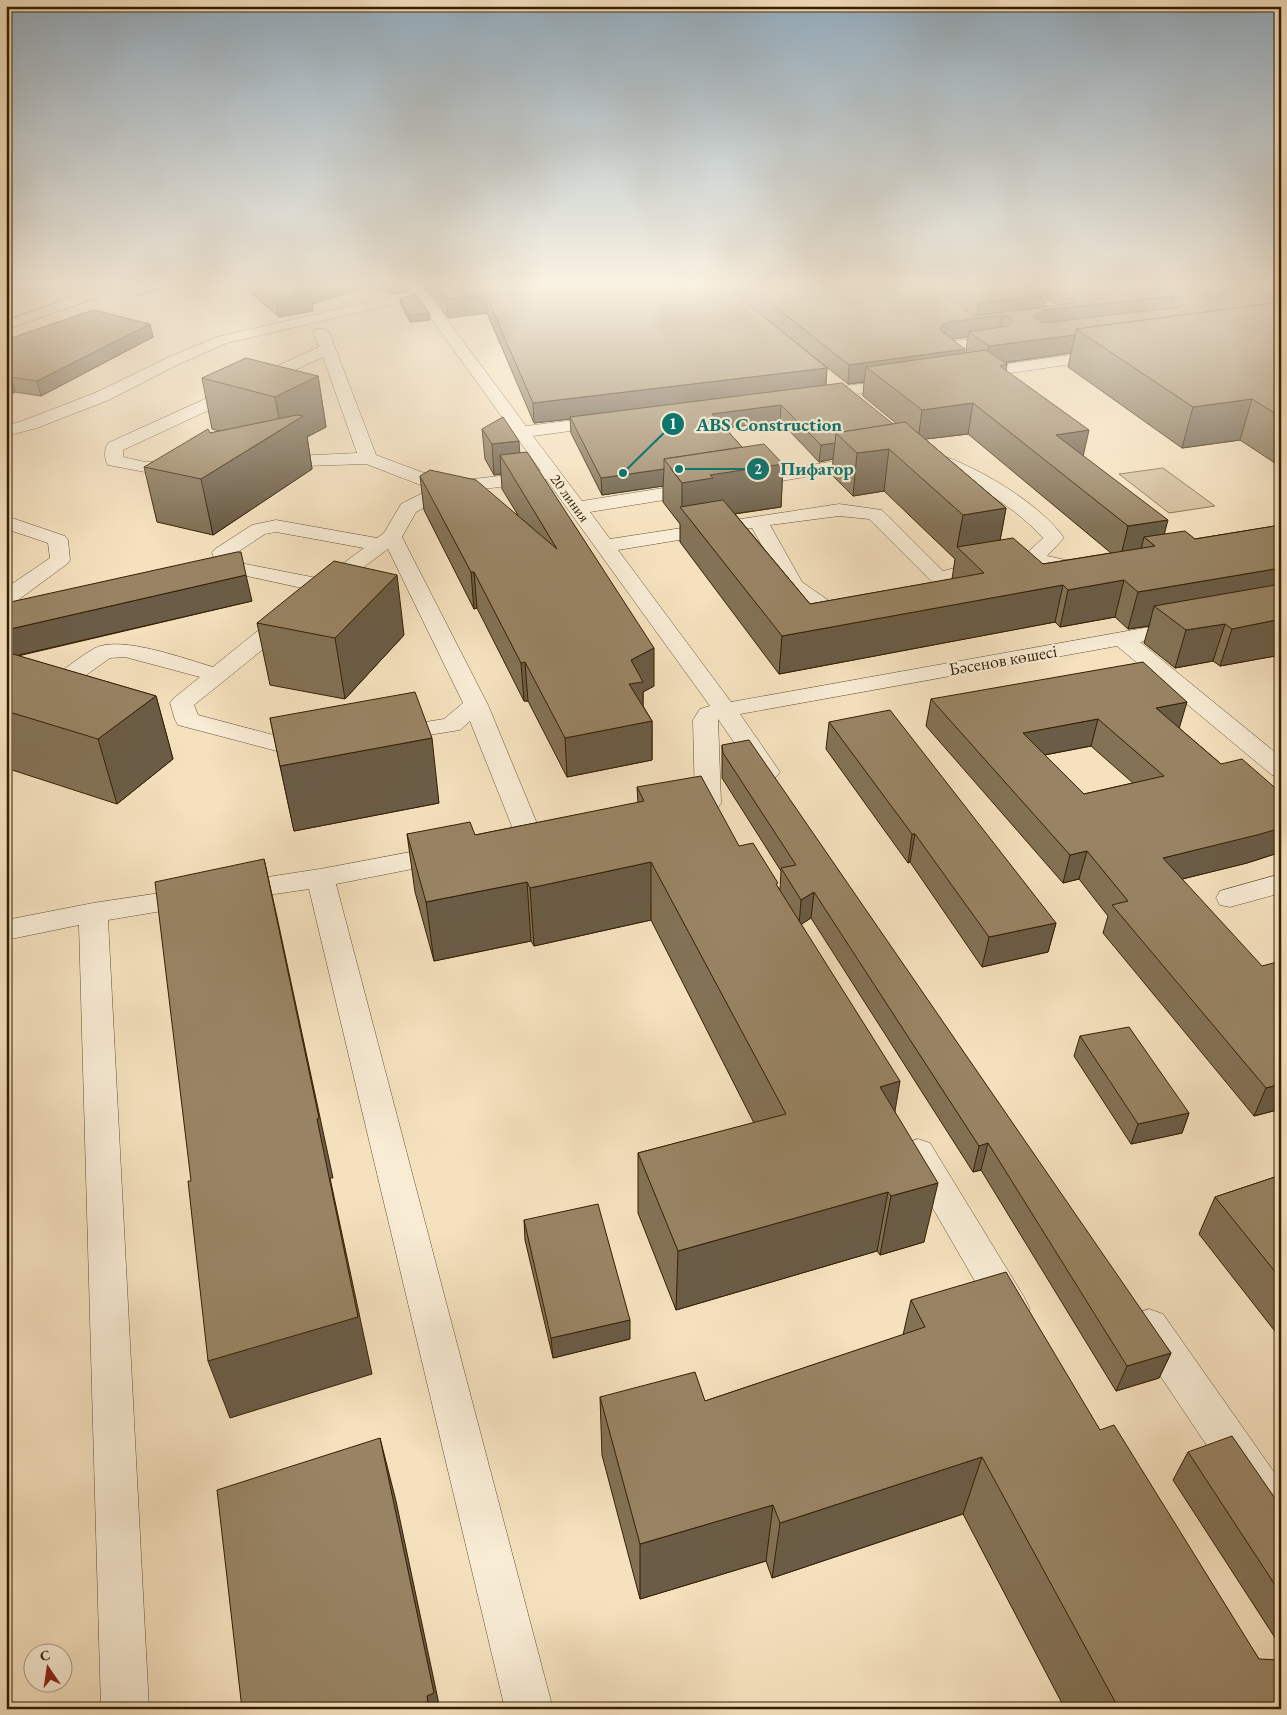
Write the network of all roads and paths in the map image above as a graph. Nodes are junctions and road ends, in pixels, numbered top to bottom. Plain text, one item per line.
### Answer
1 (163, 366) edge
2 (291, 366) edge
3 (334, 366) edge
4 (473, 366) edge
5 (973, 366) edge
6 (1025, 366) edge
7 (981, 372) junction
8 (956, 376) edge
9 (826, 379) edge
10 (918, 381) edge
11 (842, 392) junction
12 (793, 398) edge
13 (857, 404) edge
14 (618, 420) edge
15 (6, 431) edge
16 (521, 432) junction
17 (915, 453) edge
18 (890, 457) edge
19 (368, 458) junction
20 (251, 463) edge
21 (203, 465) edge
22 (552, 474) junction
23 (446, 488) junction
24 (577, 508) junction
25 (758, 521) junction
26 (6, 522) edge
27 (387, 541) junction
28 (605, 546) junction
29 (1032, 559) junction
30 (1106, 570) edge
31 (326, 586) junction
32 (6, 598) edge
33 (867, 607) edge
34 (1206, 624) edge
35 (1122, 639) junction
36 (218, 675) junction
37 (106, 699) edge
38 (476, 705) junction
39 (725, 710) junction
40 (160, 713) dead end
41 (187, 720) junction
42 (374, 737) edge
43 (325, 744) edge
44 (1281, 770) edge
45 (787, 800) edge
46 (704, 813) edge
47 (320, 878) junction
48 (1281, 883) edge
49 (1230, 898) dead end
50 (93, 913) junction
51 (6, 930) edge
52 (903, 1128) edge
53 (1129, 1298) edge
54 (1026, 1333) edge
55 (1281, 1519) edge
56 (125, 1709) edge
57 (529, 1709) edge

1 - 15 street
2 - 21 street
3 - 19 street
4 - 16 street, 20 линия
5 - 7 street
6 - 7 street
7 - 8 street
9 - 11 street
10 - 11 street
11 - 12 street
11 - 13 street
14 - 16 street
16 - 22 street, 20 линия
17 - 29 street
18 - 24 street
19 - 20 street
19 - 23 street
22 - 23 street
22 - 24 street, 20 линия
23 - 27 street
24 - 28 street, 20 линия
25 - 28 street
25 - 29 street
25 - 33 street
26 - 32 street
27 - 31 street
27 - 31 street
27 - 38 street
28 - 39 street, 20 линия
29 - 30 street
31 - 36 street
34 - 35 street, Бәсенов көшесі
35 - 39 street, Бәсенов көшесі
35 - 44 street
36 - 37 street
36 - 41 street
38 - 42 street
38 - 47 street
39 - 45 street, 20 линия
39 - 46 street, Бәсенов көшесі
40 - 41 street
41 - 43 street
47 - 50 street
47 - 57 street
48 - 49 street
50 - 51 street
50 - 56 street
52 - 54 street
53 - 55 street

